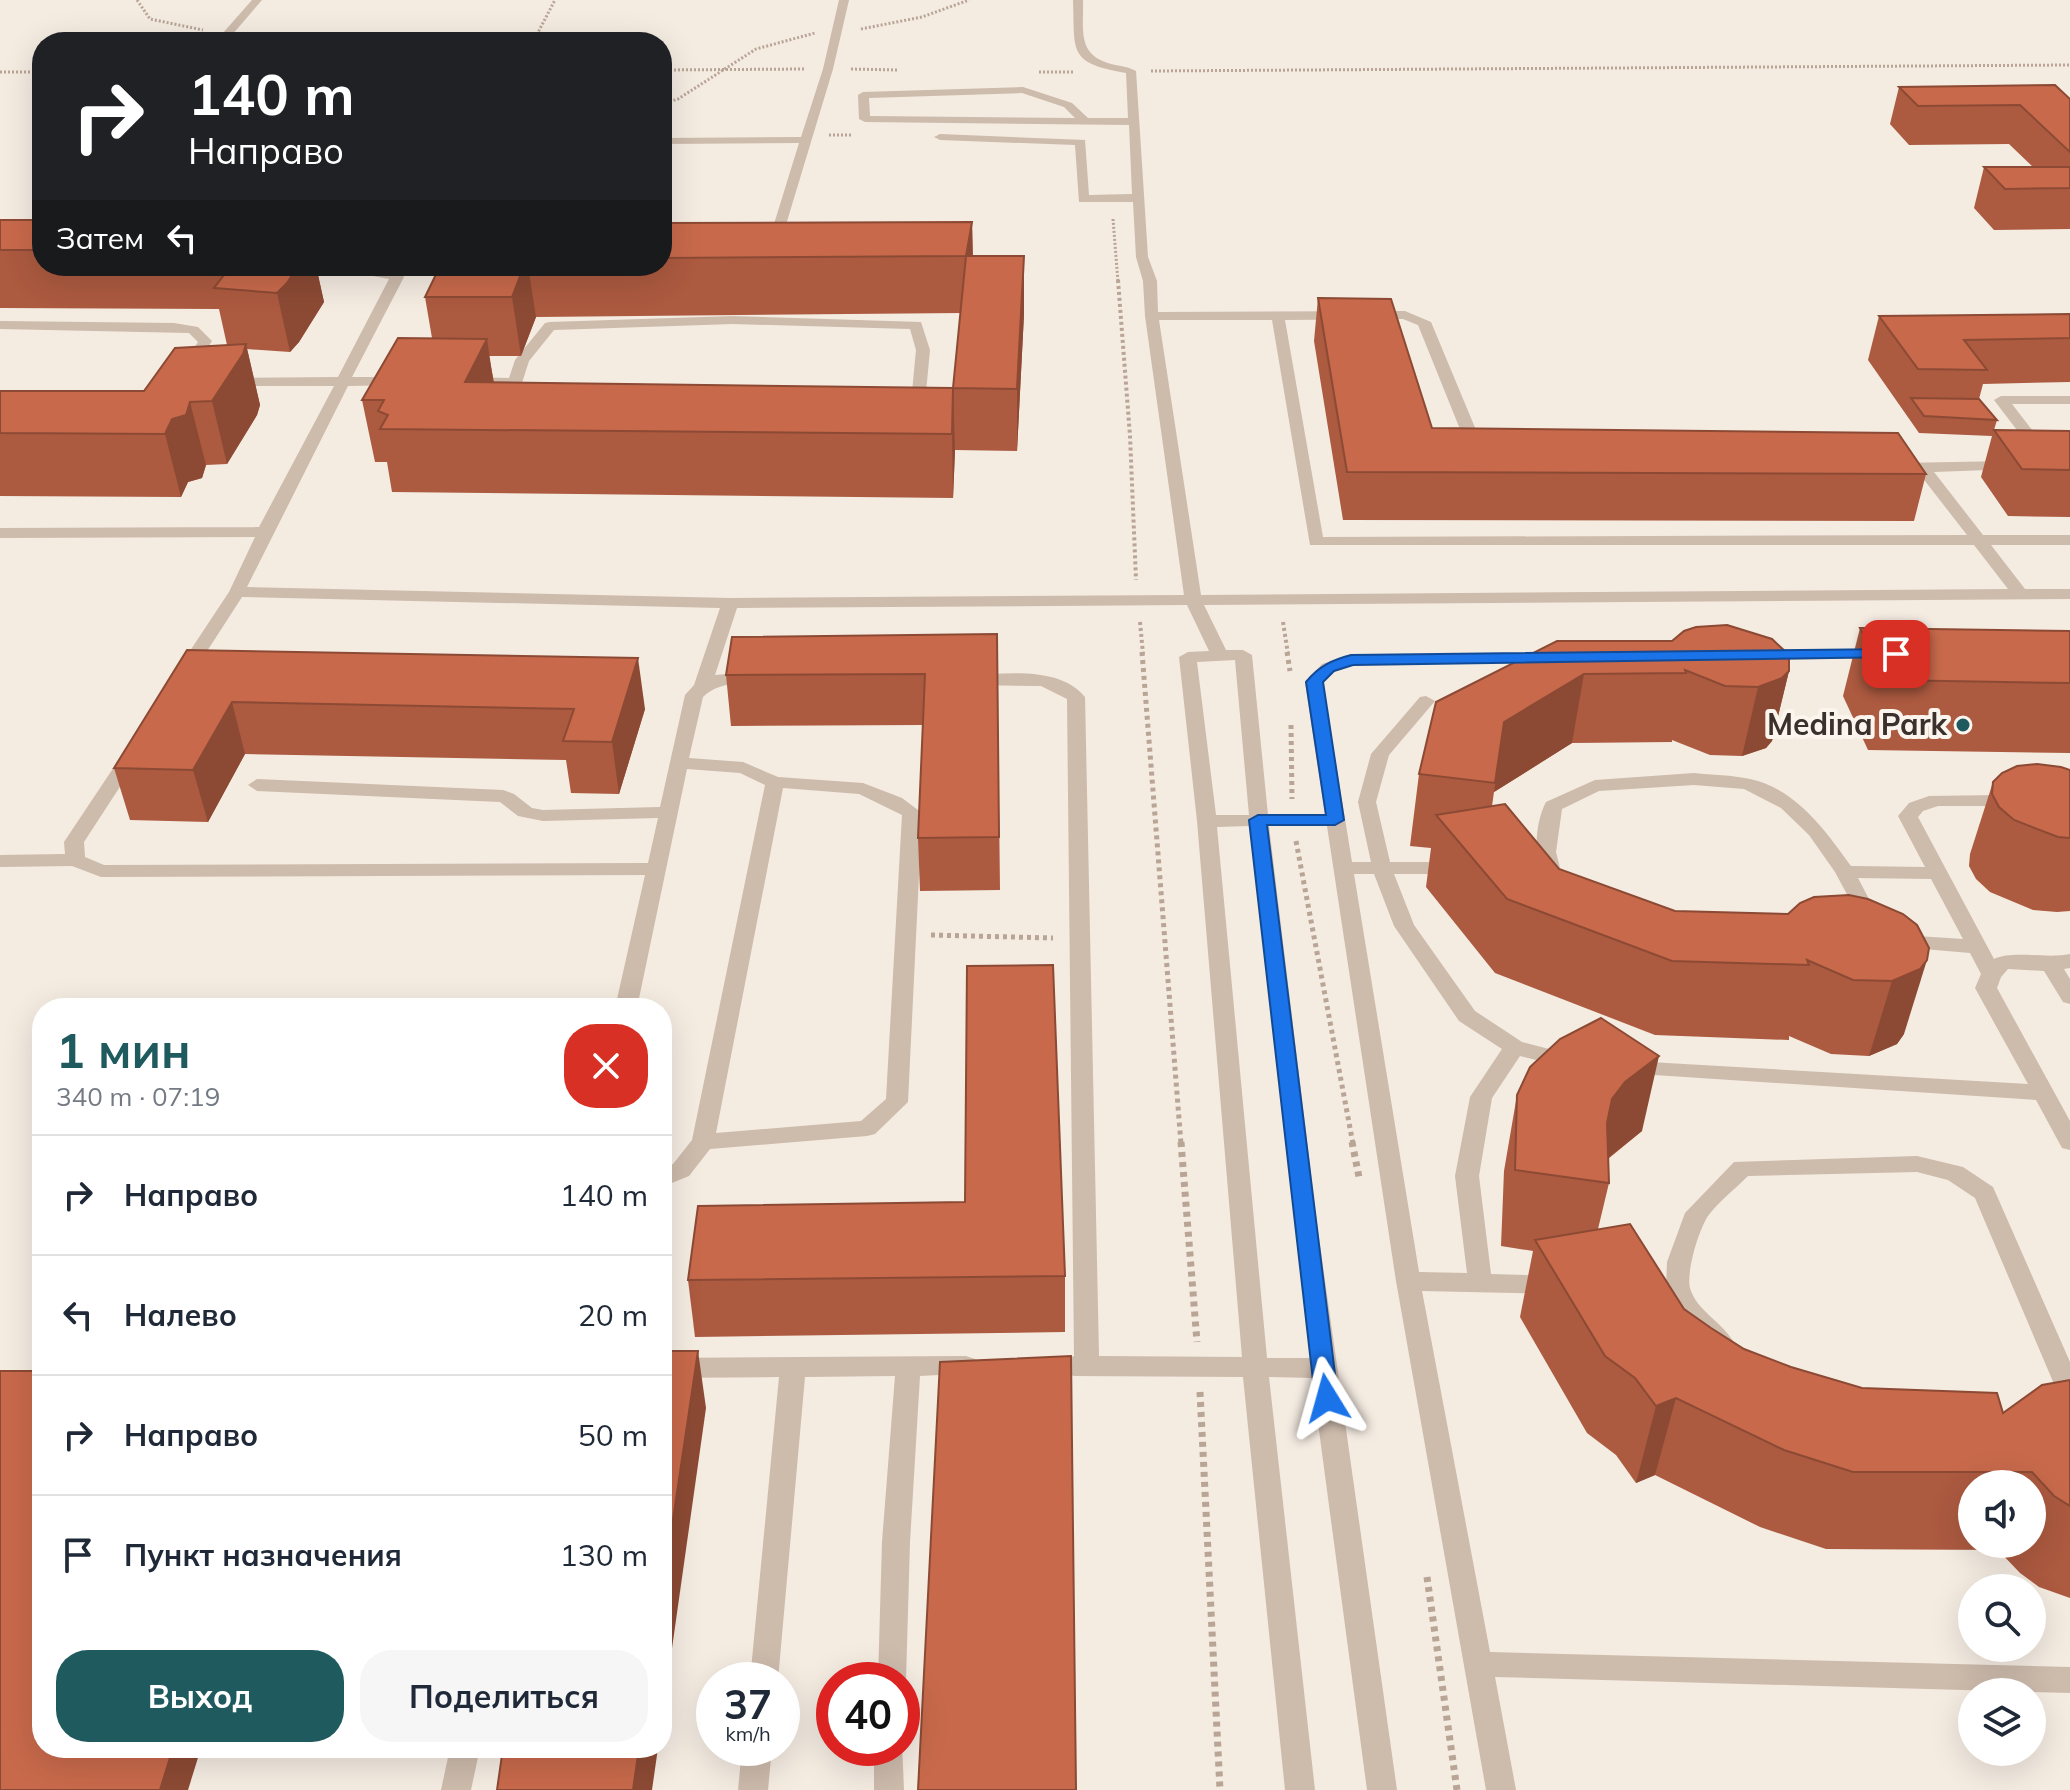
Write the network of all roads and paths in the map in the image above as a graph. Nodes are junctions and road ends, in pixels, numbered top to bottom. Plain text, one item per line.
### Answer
1 (257, 0) edge
2 (555, 0) edge
3 (844, 0) edge
4 (1078, 0) edge
5 (229, 32) edge
6 (538, 32) edge
7 (2070, 65) edge
8 (828, 69) junction
9 (672, 70) edge
10 (905, 70) dead end
11 (1131, 71) junction
12 (0, 72) edge
13 (32, 72) edge
14 (1030, 72) dead end
15 (1085, 121) junction
16 (1099, 121) junction
17 (1135, 122) junction
18 (940, 137) dead end
19 (806, 140) junction
20 (672, 141) edge
21 (1081, 142) junction
22 (1139, 198) junction
23 (1112, 199) junction
24 (750, 228) edge
25 (396, 276) edge
26 (1152, 316) junction
27 (1278, 316) junction
28 (0, 325) edge
29 (346, 381) junction
30 (407, 381) edge
31 (454, 381) edge
32 (186, 382) edge
33 (218, 382) edge
34 (515, 382) junction
35 (2070, 400) edge
36 (504, 420) edge
37 (916, 424) edge
38 (1483, 466) edge
39 (1876, 468) edge
40 (1923, 468) junction
41 (263, 532) junction
42 (0, 533) edge
43 (2070, 540) edge
44 (1980, 542) junction
45 (237, 592) junction
46 (2020, 594) junction
47 (2070, 594) edge
48 (1137, 600) junction
49 (1193, 600) junction
50 (730, 603) junction
51 (1901, 654) edge
52 (1745, 655) edge
53 (1220, 657) junction
54 (1572, 657) edge
55 (772, 677) edge
56 (947, 680) edge
57 (177, 684) edge
58 (703, 685) junction
59 (1426, 701) dead end
60 (143, 737) edge
61 (679, 763) junction
62 (775, 782) junction
63 (257, 785) dead end
64 (2070, 800) edge
65 (668, 812) junction
66 (1258, 820) junction
67 (1335, 820) junction
68 (1207, 821) junction
69 (75, 860) junction
70 (0, 861) edge
71 (1343, 868) junction
72 (1382, 868) junction
73 (1472, 868) edge
74 (656, 869) junction
75 (1845, 872) junction
76 (1937, 873) junction
77 (1569, 899) edge
78 (906, 934) junction
79 (1080, 938) junction
80 (1976, 947) junction
81 (2060, 963) edge
82 (1991, 974) junction
83 (2070, 997) edge
84 (628, 998) edge
85 (1515, 1047) junction
86 (2043, 1093) junction
87 (2068, 1134) edge
88 (703, 1142) junction
89 (672, 1174) edge
90 (1408, 1281) junction
91 (1480, 1282) junction
92 (1572, 1285) edge
93 (1648, 1288) edge
94 (1678, 1288) junction
95 (1732, 1354) edge
96 (997, 1366) edge
97 (1042, 1366) edge
98 (1087, 1366) junction
99 (793, 1367) junction
100 (908, 1367) junction
101 (1198, 1367) junction
102 (1255, 1367) junction
103 (672, 1368) edge
104 (1323, 1368) junction
105 (2070, 1391) edge
106 (766, 1662) edge
107 (893, 1662) edge
108 (1478, 1664) junction
109 (2070, 1680) edge
110 (463, 1758) edge
111 (755, 1766) edge
112 (889, 1766) edge
113 (456, 1790) edge
114 (753, 1790) edge
115 (889, 1790) edge
116 (1220, 1790) edge
117 (1300, 1790) edge
118 (1382, 1790) edge
119 (1501, 1790) edge

1 - 5 street
2 - 6 path
3 - 8 street
4 - 11 street
7 - 11 path
8 - 9 path
8 - 10 path
8 - 19 street
11 - 14 path
11 - 17 street
12 - 13 path
15 - 15 street
15 - 16 street
16 - 17 street
16 - 21 street
17 - 22 street
18 - 21 street
19 - 20 street
19 - 24 street
21 - 23 street
22 - 23 street
22 - 26 street
23 - 48 path
25 - 29 street
26 - 27 street
26 - 49 street
27 - 38 street
27 - 44 street
28 - 32 street
29 - 30 street
29 - 33 street
29 - 41 street
31 - 34 street
34 - 36 street
34 - 37 street
35 - 40 street
39 - 40 street
40 - 44 street
41 - 42 street
41 - 45 street
43 - 44 street
44 - 46 street
45 - 50 street
45 - 57 street
46 - 47 street
46 - 49 street
48 - 49 street
48 - 50 street
48 - 101 path
49 - 53 street
50 - 58 street
51 - 52 street
53 - 66 street
53 - 68 street
54 - 67 street
55 - 58 street
56 - 79 street
58 - 61 street
59 - 72 street
60 - 69 street
61 - 62 street
61 - 65 street
62 - 78 street
62 - 88 street
63 - 65 street
64 - 76 street
65 - 74 street
66 - 67 street
66 - 68 street
66 - 104 street
67 - 71 street
68 - 102 street
69 - 70 street
69 - 74 street
71 - 72 street
71 - 90 street
72 - 73 street
72 - 85 street
74 - 84 street
75 - 76 street
75 - 77 street
75 - 80 street
76 - 80 street
78 - 79 path
78 - 88 street
79 - 98 street
80 - 82 street
81 - 82 street
81 - 83 street
82 - 86 street
85 - 86 street
85 - 91 street
86 - 87 street
88 - 89 street
90 - 91 street
90 - 108 street
91 - 92 street
93 - 94 street
94 - 95 street
94 - 105 street
96 - 100 street
97 - 98 street
98 - 101 street
99 - 100 street
99 - 103 street
99 - 106 street
100 - 107 street
101 - 102 street
101 - 116 path
102 - 104 street
102 - 117 street
104 - 118 street
108 - 109 street
108 - 119 street
110 - 113 street
111 - 114 street
112 - 115 street

